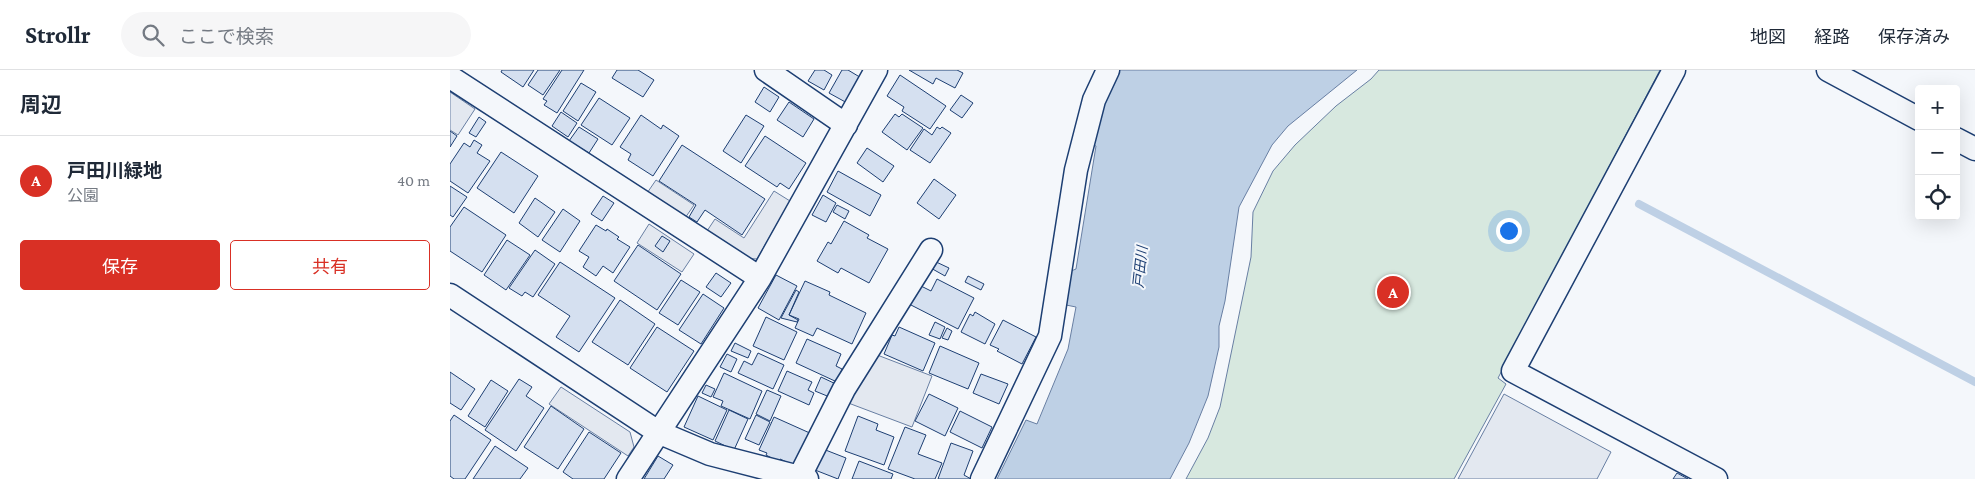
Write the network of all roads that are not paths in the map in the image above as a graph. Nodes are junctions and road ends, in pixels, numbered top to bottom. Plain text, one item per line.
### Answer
1 (766, 70) edge
2 (876, 70) edge
3 (1108, 70) edge
4 (1674, 70) edge
5 (1828, 70) edge
6 (450, 77) edge
7 (1915, 116) edge
8 (846, 125) junction
9 (1960, 140) edge
10 (1975, 148) edge
11 (931, 250) dead end
12 (760, 278) junction
13 (450, 295) edge
14 (658, 432) junction
15 (803, 478) edge
16 (628, 479) edge
17 (982, 479) edge
18 (1716, 479) edge

1 - 8 street
2 - 8 street
3 - 17 street
4 - 18 street
5 - 7 street
6 - 12 street
8 - 12 street
9 - 10 street
11 - 15 street
12 - 14 street
13 - 14 street
14 - 15 street
14 - 16 street

